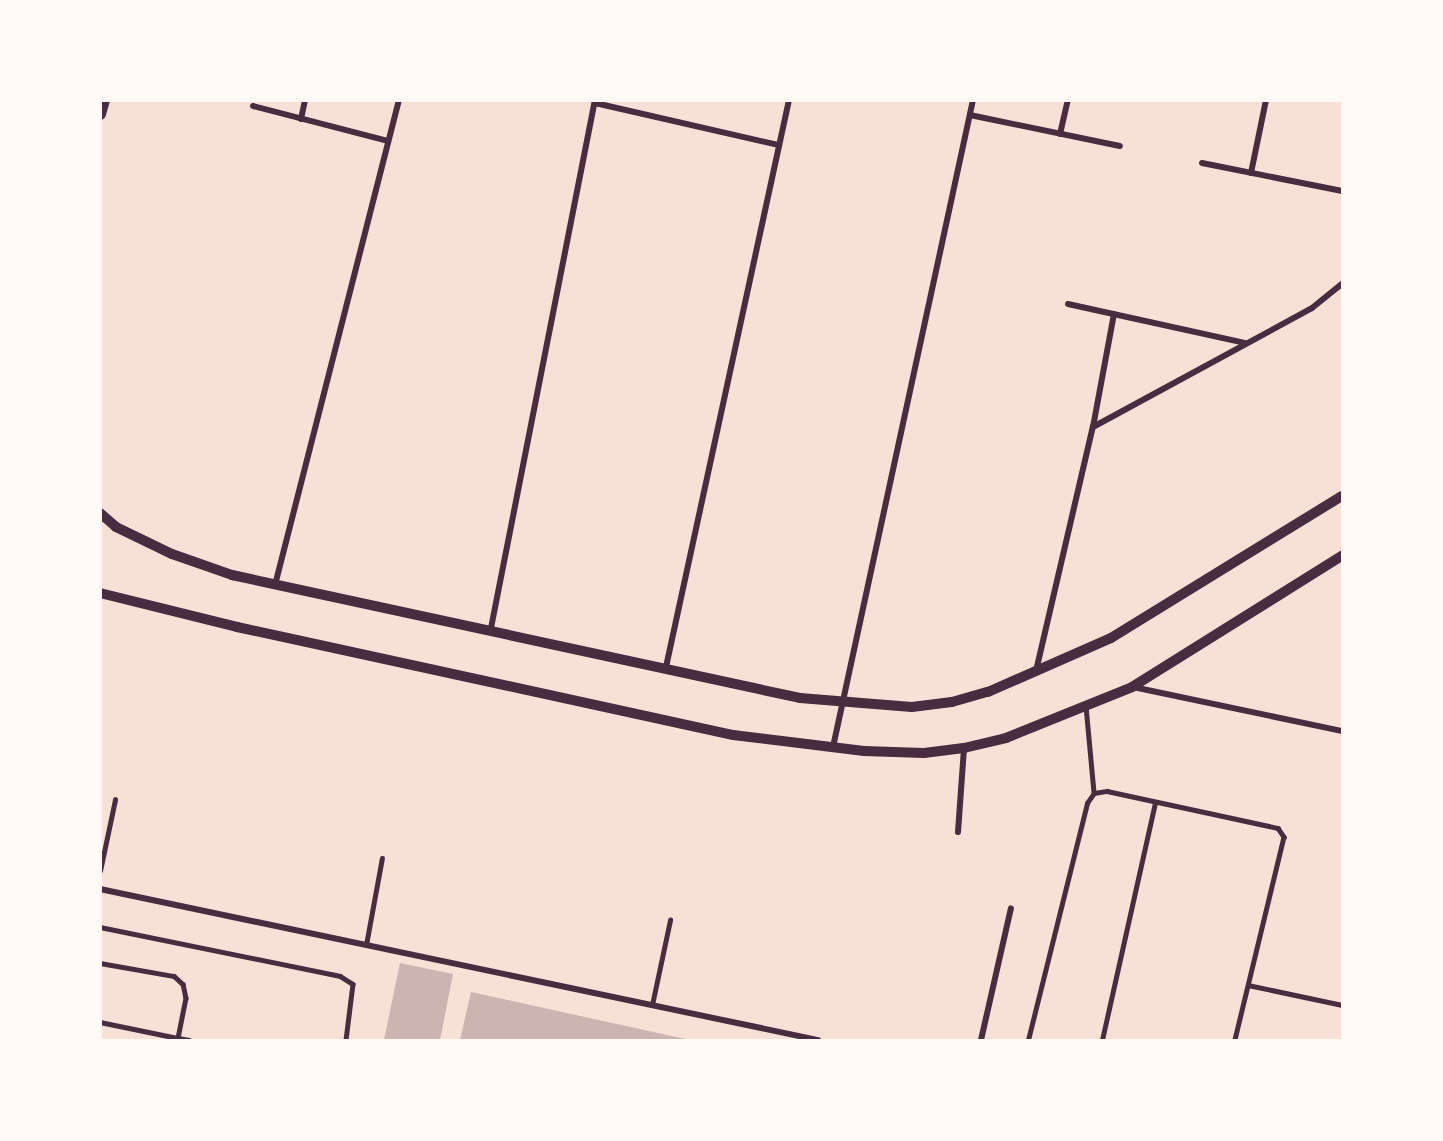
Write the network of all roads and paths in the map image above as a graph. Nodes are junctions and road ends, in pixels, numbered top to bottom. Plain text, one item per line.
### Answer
1 (104, 100) edge
2 (305, 100) edge
3 (399, 100) edge
4 (789, 100) edge
5 (973, 100) edge
6 (1068, 100) edge
7 (1266, 100) edge
8 (595, 102) edge
9 (253, 106) dead end
10 (100, 114) edge
11 (970, 115) junction
12 (301, 119) junction
13 (1060, 134) junction
14 (388, 141) junction
15 (779, 145) junction
16 (1120, 146) dead end
17 (1202, 163) dead end
18 (1251, 173) junction
19 (1342, 191) edge
20 (1342, 284) edge
21 (1068, 304) dead end
22 (1114, 314) junction
23 (1246, 343) junction
24 (1094, 428) junction
25 (1342, 496) edge
26 (100, 513) edge
27 (1342, 556) edge
28 (275, 585) junction
29 (100, 593) edge
30 (491, 628) junction
31 (666, 667) junction
32 (1036, 671) junction
33 (1132, 687) junction
34 (841, 702) junction
35 (1086, 706) junction
36 (1342, 731) edge
37 (833, 747) junction
38 (964, 748) junction
39 (1094, 793) junction
40 (115, 800) dead end
41 (1155, 803) junction
42 (958, 832) dead end
43 (382, 858) dead end
44 (100, 871) edge
45 (100, 890) edge
46 (1011, 908) dead end
47 (670, 920) dead end
48 (100, 927) edge
49 (366, 945) junction
50 (100, 963) edge
51 (1248, 985) junction
52 (652, 1005) junction
53 (1342, 1005) edge
54 (100, 1022) edge
55 (178, 1038) junction
56 (189, 1041) edge
57 (346, 1041) edge
58 (818, 1041) edge
59 (981, 1041) edge
60 (1028, 1041) edge
61 (1102, 1041) edge
62 (1235, 1041) edge

1 - 10 main road
2 - 12 street
3 - 14 street
4 - 15 street
5 - 11 street
6 - 13 street
7 - 18 street
8 - 15 street
8 - 30 street
9 - 12 street
11 - 13 street
11 - 34 street
12 - 14 street
13 - 16 street
14 - 28 street
15 - 31 street
17 - 18 street
18 - 19 street
20 - 23 street
21 - 22 street
22 - 23 street
22 - 24 street
23 - 24 street
24 - 32 street
25 - 32 street
26 - 28 street
27 - 33 street
28 - 30 street
29 - 37 street
30 - 31 street
31 - 34 street
32 - 34 street
33 - 35 street
33 - 36 street
34 - 37 street
35 - 38 street
35 - 39 lane
37 - 38 street
38 - 42 street
39 - 41 lane
39 - 60 lane
40 - 44 lane
41 - 51 lane
41 - 61 lane
43 - 49 lane
45 - 49 street
46 - 59 street
47 - 52 lane
48 - 57 lane
49 - 52 street
50 - 55 lane
51 - 53 lane
51 - 62 lane
52 - 58 street
54 - 55 lane
55 - 56 lane

